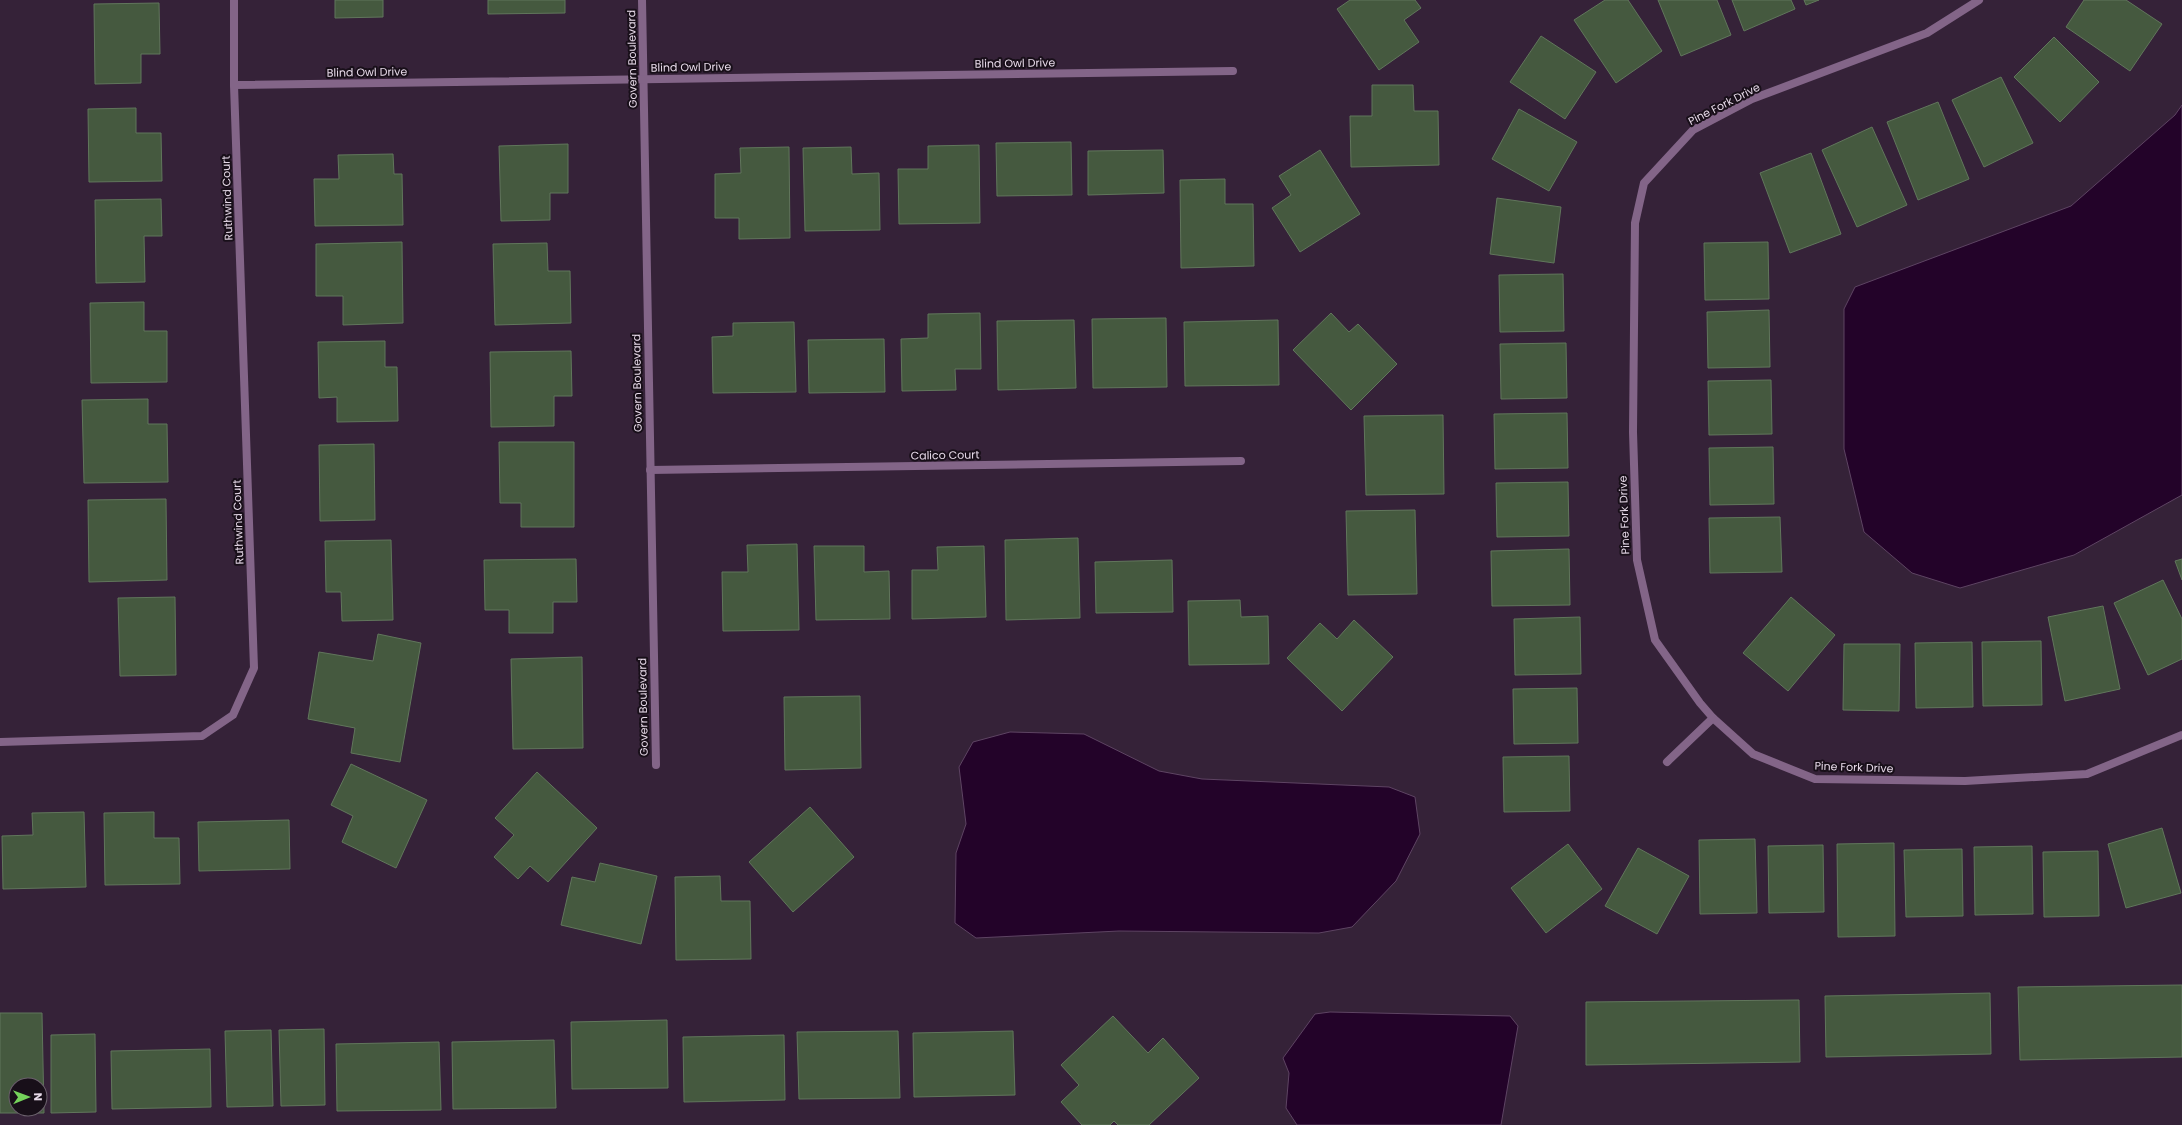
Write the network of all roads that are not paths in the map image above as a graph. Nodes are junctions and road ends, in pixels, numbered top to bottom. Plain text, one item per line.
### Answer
1 (234, 0) edge
2 (642, 0) edge
3 (1979, 0) edge
4 (1233, 71) dead end
5 (643, 79) junction
6 (234, 85) junction
7 (1241, 461) dead end
8 (650, 470) junction
9 (1713, 718) junction
10 (2182, 735) edge
11 (0, 742) edge
12 (1667, 762) dead end
13 (656, 765) dead end

1 - 6 street
2 - 5 street, Govern Boulevard
3 - 9 street, Pine Fork Drive
4 - 5 street, Blind Owl Drive
5 - 6 street, Blind Owl Drive
5 - 8 street, Govern Boulevard
6 - 11 street, Ruthwind Court
7 - 8 street, Calico Court
8 - 13 street, Govern Boulevard
9 - 10 street, Pine Fork Drive
9 - 12 street

